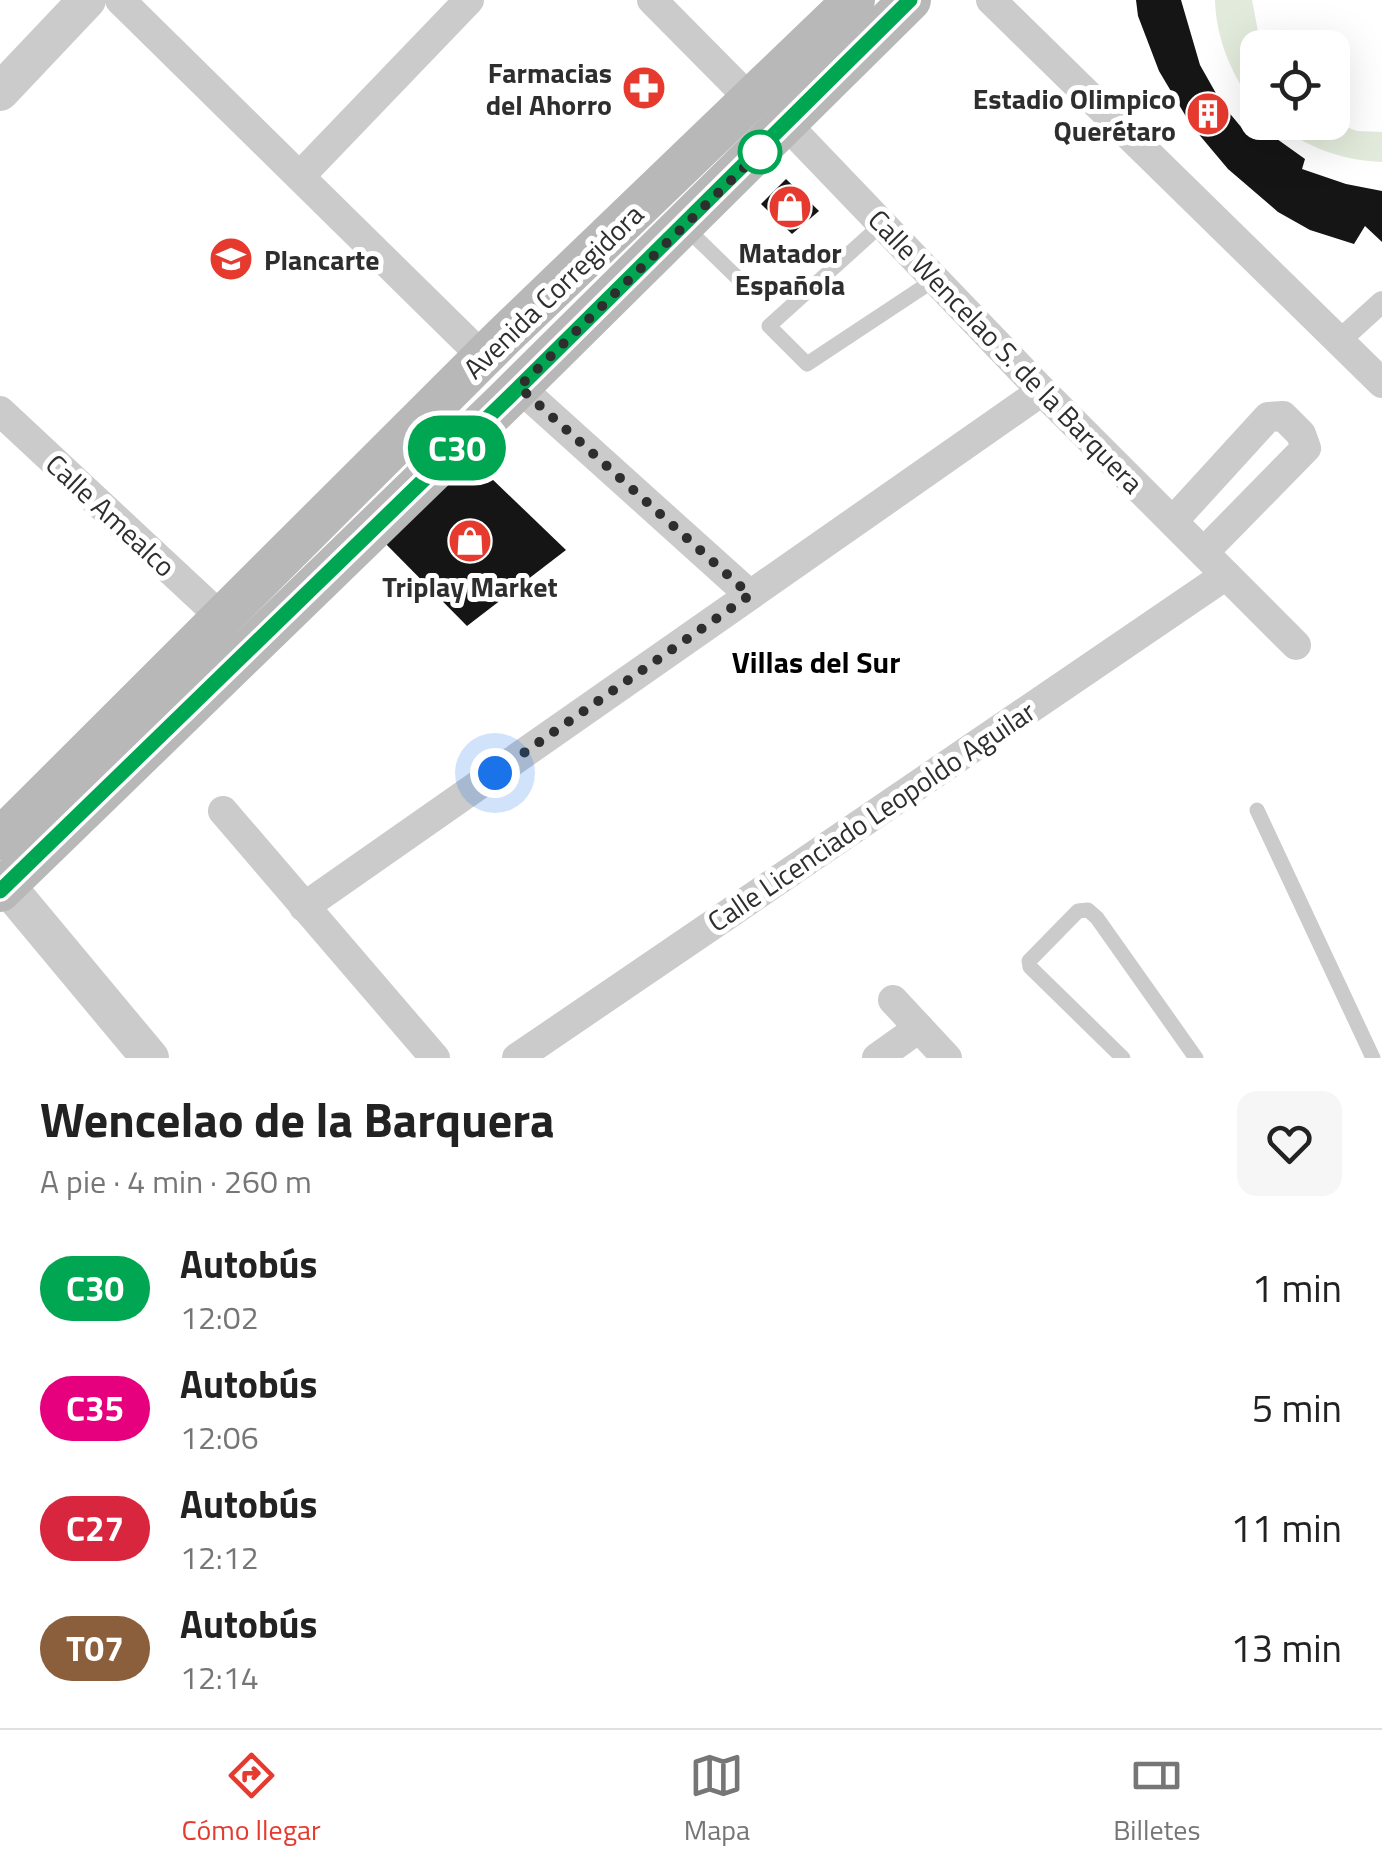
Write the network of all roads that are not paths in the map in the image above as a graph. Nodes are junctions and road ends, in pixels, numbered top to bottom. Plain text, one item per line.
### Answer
1 (87, 0) edge
2 (120, 0) edge
3 (469, 0) edge
4 (652, 0) edge
5 (910, 0) edge
6 (991, 0) edge
7 (845, 3) edge
8 (0, 92) edge
9 (750, 99) junction
10 (787, 125) junction
11 (301, 175) junction
12 (882, 224) junction
13 (684, 226) junction
14 (934, 280) junction
15 (750, 290) dead end
16 (1382, 302) edge
17 (1339, 341) junction
18 (483, 357) junction
19 (1382, 383) edge
20 (519, 387) junction
21 (1042, 391) junction
22 (0, 411) edge
23 (1173, 521) junction
24 (1205, 551) junction
25 (1226, 575) junction
26 (750, 595) junction
27 (222, 618) junction
28 (1296, 645) dead end
29 (1257, 810) dead end
30 (223, 811) dead end
31 (0, 839) edge
32 (2, 885) edge
33 (304, 907) junction
34 (894, 1000) dead end
35 (919, 1028) junction
36 (150, 1058) edge
37 (435, 1058) edge
38 (518, 1058) edge
39 (877, 1058) edge
40 (947, 1058) edge
41 (1123, 1058) edge
42 (1196, 1058) edge
43 (1373, 1058) edge

1 - 8 street
2 - 11 street
3 - 11 street
4 - 9 street
5 - 10 main road, Avenida Corregidora
6 - 17 street
7 - 9 main road, Avenida Corregidora
9 - 18 main road, Avenida Corregidora
10 - 12 street, Calle Wencelao S. de la Barquera
10 - 13 main road, Avenida Corregidora
11 - 18 street
12 - 14 street, Calle Wencelao S. de la Barquera
12 - 14 lane
13 - 15 lane
13 - 20 main road, Avenida Corregidora
14 - 21 street, Calle Wencelao S. de la Barquera
16 - 17 street
17 - 19 street
18 - 27 main road, Avenida Corregidora
20 - 26 street
20 - 32 main road, Avenida Corregidora
21 - 23 street, Calle Wencelao S. de la Barquera
21 - 26 street
22 - 27 street, Calle Amealco
23 - 24 street, Calle Wencelao S. de la Barquera
23 - 24 street
24 - 25 street, Calle Wencelao S. de la Barquera
25 - 28 street, Calle Wencelao S. de la Barquera
25 - 38 street, Calle Licenciado Leopoldo Aguilar
26 - 33 street
27 - 31 main road, Avenida Corregidora
29 - 43 lane
30 - 33 street
32 - 36 street
33 - 37 street
34 - 35 street
35 - 39 street
35 - 40 street
41 - 42 lane

